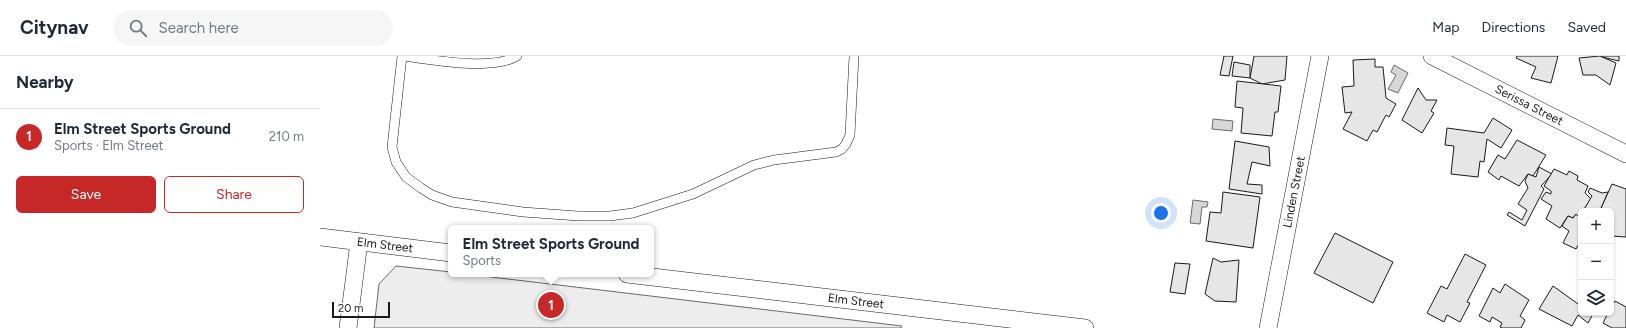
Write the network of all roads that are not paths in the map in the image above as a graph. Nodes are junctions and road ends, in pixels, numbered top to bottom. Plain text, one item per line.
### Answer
1 (403, 56) edge
2 (517, 56) edge
3 (854, 56) edge
4 (1320, 56) edge
5 (1432, 56) edge
6 (1626, 154) edge
7 (320, 238) edge
8 (359, 242) junction
9 (448, 253) edge
10 (650, 277) edge
11 (1016, 324) edge
12 (348, 328) edge
13 (1085, 328) edge
14 (1268, 328) edge

1 - 2 lane
1 - 3 lane
4 - 14 street, Linden Street
5 - 6 street, Serissa Street
7 - 8 street, Elm Street
8 - 9 street, Elm Street
8 - 12 street
10 - 11 street, Elm Street
11 - 13 street, Elm Street

